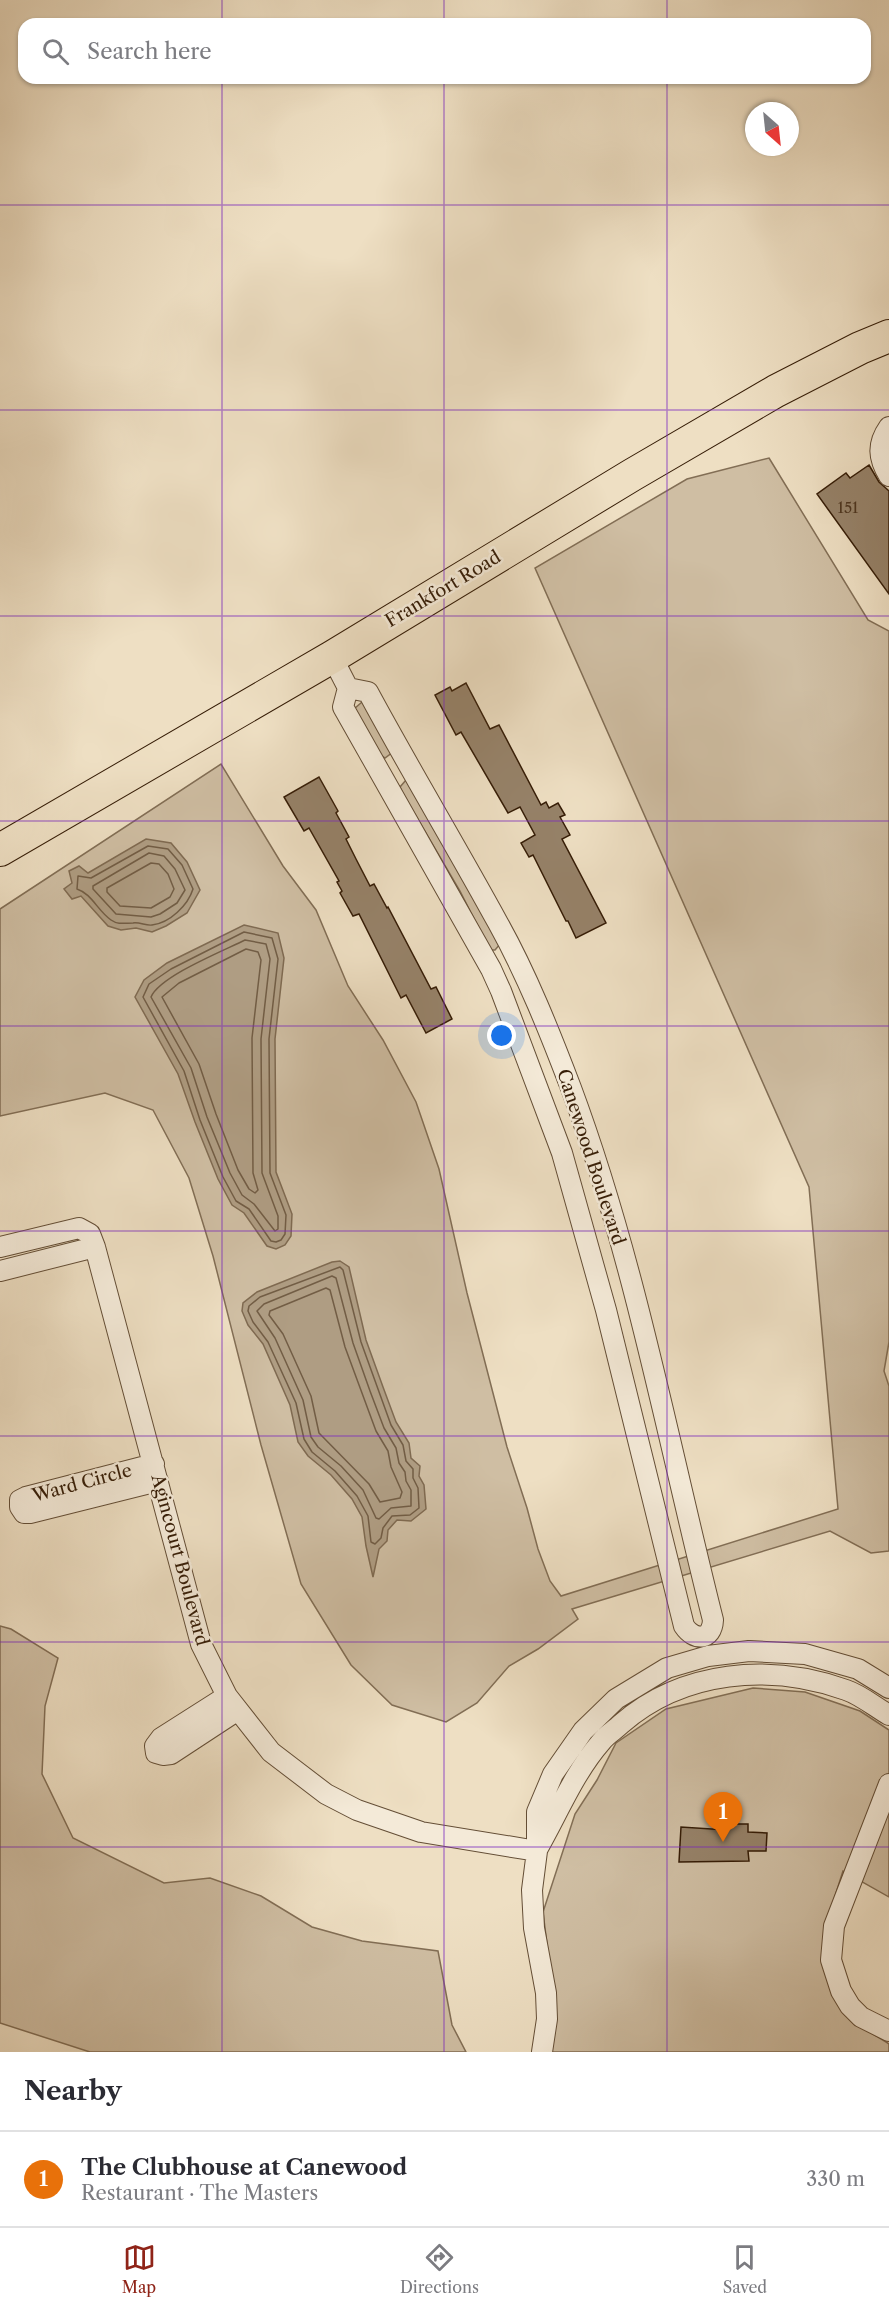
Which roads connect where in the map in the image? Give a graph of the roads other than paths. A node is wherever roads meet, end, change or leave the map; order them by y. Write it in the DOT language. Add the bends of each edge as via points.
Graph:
graph roads {
  1 [pos="889,336"];
  2 [pos="889,427"];
  3 [pos="889,476"];
  4 [pos="332,657"];
  5 [pos="348,688"];
  6 [pos="0,850"];
  7 [pos="0,1247"];
  8 [pos="95,1247"];
  9 [pos="0,1270"];
  10 [pos="156,1473"];
  11 [pos="689,1514"];
  12 [pos="659,1521"];
  13 [pos="702,1637"];
  14 [pos="708,1656"];
  15 [pos="713,1678"];
  16 [pos="889,1689"];
  17 [pos="889,1715"];
  18 [pos="889,1784"];
  19 [pos="537,1851"];
  20 [pos="889,2031"];
  21 [pos="542,2052"];
  1 -- 4 [label="main road, Frankfort Road" via="776,391"];
  2 -- 3 [label="street" via="879,449"];
  4 -- 5 [label="street, Canewood Boulevard"];
  4 -- 6 [label="main road, Frankfort Road"];
  5 -- 11 [label="street, Canewood Boulevard" via="368,692 500,925 549,1035 590,1141"];
  5 -- 12 [label="street, Canewood Boulevard" via="343,706 501,990 541,1095 562,1153 606,1310"];
  7 -- 8 [label="street" via="79,1228 90,1233"];
  8 -- 9 [label="street"];
  8 -- 10 [label="street, Agincourt Boulevard"];
  10 -- 10 [label="street, Ward Circle" via="30,1514 20,1506 20,1500 26,1497"];
  10 -- 19 [label="street, Agincourt Boulevard" via="201,1644 233,1703 271,1752 326,1794 357,1810 421,1832"];
  11 -- 12 [label="street"];
  11 -- 13 [label="street, Canewood Boulevard" via="713,1620 713,1627"];
  12 -- 13 [label="street, Canewood Boulevard" via="684,1626 695,1637"];
  13 -- 14 [label="street, Canewood Boulevard"];
  14 -- 15 [label="street, Canewood Boulevard"];
  14 -- 16 [label="street" via="749,1651 805,1654 858,1669"];
  14 -- 19 [label="street" via="666,1668 616,1700 583,1731 553,1774 537,1812"];
  15 -- 17 [label="street" via="750,1674 801,1677 848,1690"];
  15 -- 19 [label="street" via="676,1690 635,1712 601,1741 569,1790"];
  18 -- 20 [label="street" via="834,1926 831,1960 850,2006 861,2017"];
  19 -- 21 [label="street" via="532,1890 534,1928 546,1993"];
}
